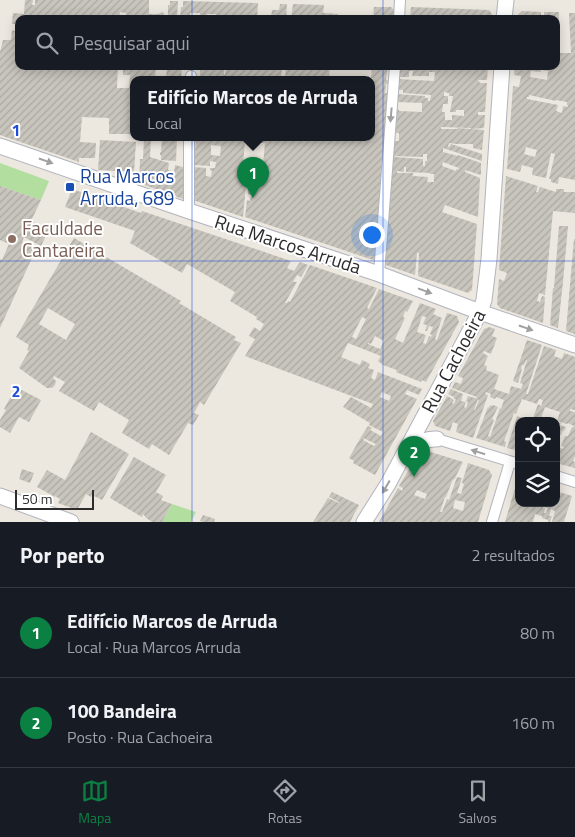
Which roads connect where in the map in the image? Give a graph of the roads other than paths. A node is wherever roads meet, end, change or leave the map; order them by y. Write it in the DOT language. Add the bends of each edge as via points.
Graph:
graph roads {
  1 [pos="400,0"];
  2 [pos="506,0"];
  3 [pos="399,15"];
  4 [pos="504,15"];
  5 [pos="395,70"];
  6 [pos="502,70"];
  7 [pos="189,141"];
  8 [pos="0,146"];
  9 [pos="188,211"];
  10 [pos="379,274"];
  11 [pos="480,312"];
  12 [pos="575,345"];
  13 [pos="427,410"];
  14 [pos="437,439"];
  15 [pos="405,451"];
  16 [pos="515,463"];
  17 [pos="560,477"];
  18 [pos="575,482"];
  19 [pos="0,496"];
  20 [pos="71,522"];
  21 [pos="364,522"];
  22 [pos="492,522"];
  1 -- 3 [label="street"];
  2 -- 4 [label="street"];
  5 -- 10 [label="street, one-way"];
  6 -- 11 [label="street, Rua Cachoeira" via="489,259"];
  7 -- 9 [label="street"];
  8 -- 9 [label="street, Rua Marcos Arruda, one-way"];
  9 -- 10 [label="street, Rua Marcos Arruda"];
  10 -- 11 [label="street, Rua Marcos Arruda, one-way"];
  11 -- 12 [label="street, Rua Marcos Arruda, one-way"];
  11 -- 13 [label="street, Rua Cachoeira"];
  13 -- 14 [label="street" via="427,428"];
  13 -- 15 [label="street, Rua Cachoeira"];
  14 -- 15 [label="street" via="423,440"];
  16 -- 14 [label="street, one-way"];
  15 -- 21 [label="street, Rua Cachoeira, one-way"];
  16 -- 22 [label="street"];
  17 -- 18 [label="street"];
  19 -- 20 [label="street"];
}
